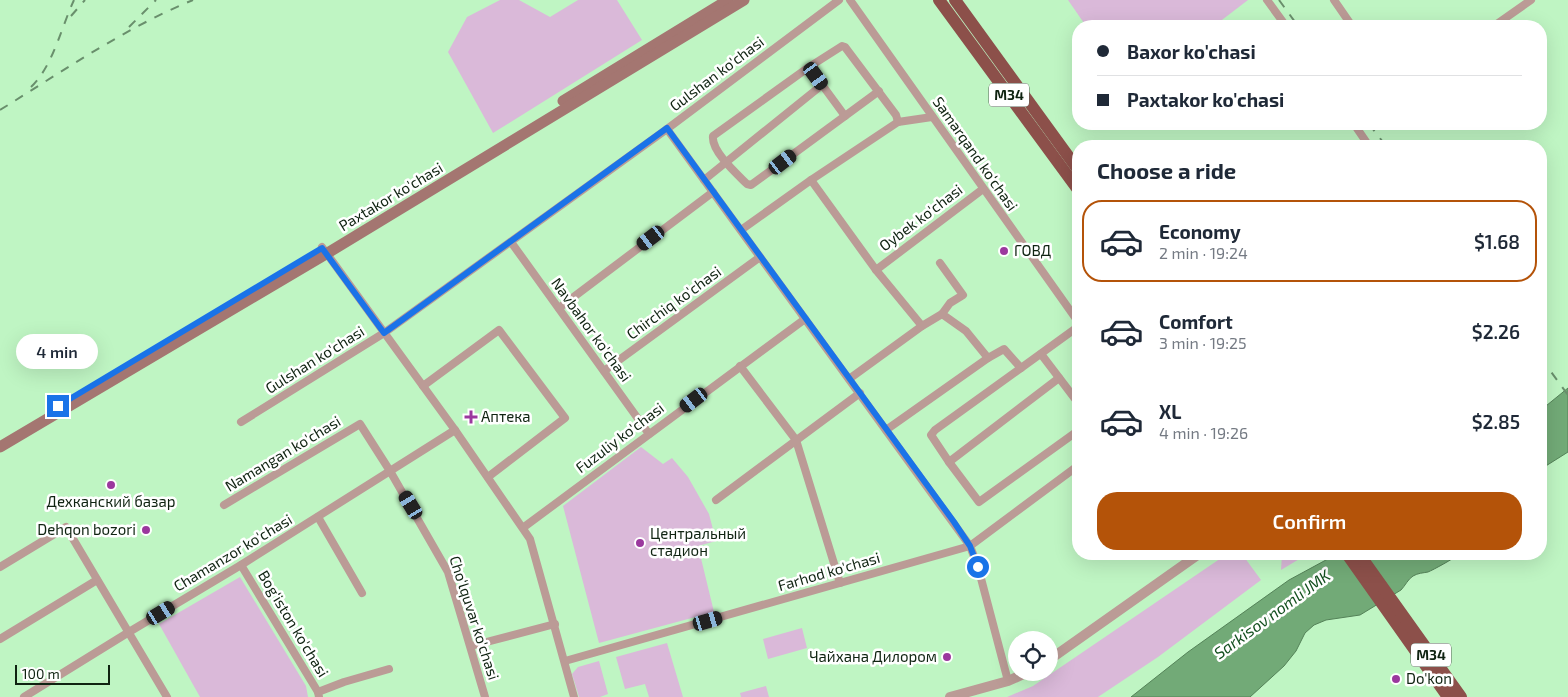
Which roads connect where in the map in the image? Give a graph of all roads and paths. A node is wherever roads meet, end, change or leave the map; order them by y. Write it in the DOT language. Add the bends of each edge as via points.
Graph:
graph roads {
  1 [pos="728,0"];
  2 [pos="744,0"];
  3 [pos="838,0"];
  4 [pos="850,0"];
  5 [pos="939,0"];
  6 [pos="956,0"];
  7 [pos="1267,0"];
  8 [pos="1334,0"];
  9 [pos="1531,0"];
  10 [pos="1282,20"];
  11 [pos="1348,20"];
  12 [pos="1503,20"];
  13 [pos="809,67"];
  14 [pos="822,86"];
  15 [pos="1020,89"];
  16 [pos="879,91"];
  17 [pos="1010,97"];
  18 [pos="845,116"];
  19 [pos="932,117"];
  20 [pos="898,122"];
  21 [pos="667,128"];
  22 [pos="1072,161"];
  23 [pos="727,163"];
  24 [pos="704,180"];
  25 [pos="811,180"];
  26 [pos="1072,181"];
  27 [pos="983,190"];
  28 [pos="713,192"];
  29 [pos="741,230"];
  30 [pos="511,242"];
  31 [pos="324,251"];
  32 [pos="760,257"];
  33 [pos="940,263"];
  34 [pos="876,270"];
  35 [pos="558,308"];
  36 [pos="942,314"];
  37 [pos="1072,315"];
  38 [pos="806,318"];
  39 [pos="922,326"];
  40 [pos="1072,330"];
  41 [pos="384,333"];
  42 [pos="1041,354"];
  43 [pos="988,358"];
  44 [pos="740,366"];
  45 [pos="1021,368"];
  46 [pos="604,371"];
  47 [pos="1059,378"];
  48 [pos="849,379"];
  49 [pos="423,386"];
  50 [pos="860,393"];
  51 [pos="1072,395"];
  52 [pos="240,422"];
  53 [pos="455,430"];
  54 [pos="886,430"];
  55 [pos="649,434"];
  56 [pos="1072,435"];
  57 [pos="0,440"];
  58 [pos="796,440"];
  59 [pos="0,448"];
  60 [pos="949,462"];
  61 [pos="1072,470"];
  62 [pos="390,471"];
  63 [pos="488,477"];
  64 [pos="716,500"];
  65 [pos="224,505"];
  66 [pos="318,516"];
  67 [pos="524,527"];
  68 [pos="970,546"];
  69 [pos="1191,560"];
  70 [pos="1351,560"];
  71 [pos="1363,560"];
  72 [pos="241,565"];
  73 [pos="0,567"];
  74 [pos="97,580"];
  75 [pos="840,584"];
  76 [pos="362,593"];
  77 [pos="1397,615"];
  78 [pos="555,624"];
  79 [pos="129,632"];
  80 [pos="0,639"];
  81 [pos="471,646"];
  82 [pos="1058,654"];
  83 [pos="565,661"];
  84 [pos="389,669"];
  85 [pos="1008,681"];
  86 [pos="319,695"];
  87 [pos="24,697"];
  88 [pos="167,697"];
  89 [pos="485,697"];
  90 [pos="574,697"];
  91 [pos="950,697"];
  92 [pos="1448,697"];
  93 [pos="1461,697"];
  1 -- 31 [label="main road, Paxtakor ko'chasi"];
  2 -- 31 [label="main road, Paxtakor ko'chasi"];
  3 -- 21 [label="street, Gulshan ko'chasi"];
  4 -- 19 [label="street, Samarqand ko‘chasi"];
  5 -- 17 [label="highway, M34"];
  6 -- 15 [label="highway, M34"];
  7 -- 10 [label="street"];
  8 -- 11 [label="street"];
  9 -- 12 [label="street"];
  13 -- 14 [label="street"];
  13 -- 16 [label="street" via="845,47"];
  13 -- 23 [label="street" via="713,136 713,143"];
  14 -- 18 [label="street"];
  14 -- 23 [label="street"];
  15 -- 17 [label="highway"];
  15 -- 22 [label="highway, M34"];
  16 -- 18 [label="street"];
  16 -- 20 [label="street"];
  17 -- 26 [label="highway, M34"];
  18 -- 23 [label="street" via="751,185"];
  19 -- 20 [label="street"];
  19 -- 27 [label="street, Samarqand ko‘chasi"];
  20 -- 25 [label="street"];
  21 -- 24 [label="street"];
  21 -- 30 [label="street, Gulshan ko'chasi"];
  23 -- 24 [label="street"];
  24 -- 28 [label="street"];
  25 -- 29 [label="street"];
  25 -- 34 [label="street"];
  27 -- 34 [label="street, Oybek ko'chasi"];
  27 -- 37 [label="street, Samarqand ko‘chasi"];
  28 -- 29 [label="street"];
  28 -- 35 [label="street"];
  29 -- 32 [label="street"];
  30 -- 35 [label="street, Navbahor ko'chasi"];
  30 -- 41 [label="street, Gulshan ko'chasi"];
  31 -- 41 [label="street"];
  31 -- 57 [label="main road, Paxtakor ko'chasi"];
  31 -- 59 [label="main road, Paxtakor ko'chasi"];
  32 -- 38 [label="street"];
  32 -- 46 [label="street, Chirchiq ko'chasi"];
  33 -- 36 [label="street" via="963,295 950,303"];
  34 -- 39 [label="street"];
  35 -- 46 [label="street, Navbahor ko'chasi"];
  36 -- 39 [label="street"];
  36 -- 43 [label="street" via="966,331"];
  38 -- 44 [label="street, Fuzuliy ko'chasi"];
  38 -- 48 [label="street"];
  39 -- 48 [label="street"];
  40 -- 42 [label="street"];
  41 -- 49 [label="street"];
  41 -- 52 [label="street, Gulshan ko'chasi"];
  42 -- 45 [label="street"];
  42 -- 47 [label="street"];
  43 -- 45 [label="street" via="1004,349"];
  43 -- 54 [label="street"];
  44 -- 55 [label="street, Fuzuliy ko'chasi"];
  44 -- 58 [label="street"];
  45 -- 60 [label="street" via="935,430 932,436"];
  46 -- 55 [label="street, Navbahor ko'chasi"];
  47 -- 51 [label="street"];
  47 -- 60 [label="street"];
  48 -- 50 [label="street"];
  49 -- 53 [label="street"];
  49 -- 63 [label="street" via="499,330 565,418"];
  50 -- 54 [label="street"];
  50 -- 58 [label="street"];
  53 -- 62 [label="street, Chamanzor ko'chasi"];
  53 -- 63 [label="street"];
  54 -- 68 [label="street"];
  55 -- 67 [label="street, Fuzuliy ko'chasi"];
  56 -- 60 [label="street" via="979,502"];
  58 -- 64 [label="street"];
  58 -- 75 [label="street"];
  61 -- 68 [label="street, Farhod ko'chasi"];
  62 -- 65 [label="street, Namangan ko'chasi" via="360,424"];
  62 -- 66 [label="street, Chamanzor ko'chasi"];
  62 -- 81 [label="street, Cho‘lquvar ko'chasi" via="448,572"];
  63 -- 67 [label="street"];
  66 -- 72 [label="street, Chamanzor ko'chasi"];
  66 -- 76 [label="street"];
  67 -- 78 [label="street"];
  68 -- 75 [label="street, Farhod ko'chasi"];
  68 -- 85 [label="street"];
  69 -- 82 [label="street"];
  70 -- 77 [label="highway, M34"];
  71 -- 77 [label="highway, M34"];
  72 -- 79 [label="street, Chamanzor ko'chasi"];
  72 -- 86 [label="street, Bog‘iston ko'chasi"];
  73 -- 74 [label="street" via="66,527"];
  74 -- 79 [label="street"];
  74 -- 80 [label="street"];
  75 -- 83 [label="street, Farhod ko'chasi"];
  77 -- 92 [label="highway, M34"];
  77 -- 93 [label="highway, M34"];
  78 -- 81 [label="street"];
  78 -- 83 [label="street"];
  79 -- 87 [label="street, Chamanzor ko'chasi"];
  79 -- 88 [label="street"];
  81 -- 89 [label="street, Cho‘lquvar ko'chasi"];
  83 -- 90 [label="street"];
  84 -- 86 [label="street" via="344,682"];
  85 -- 91 [label="street"];
}
